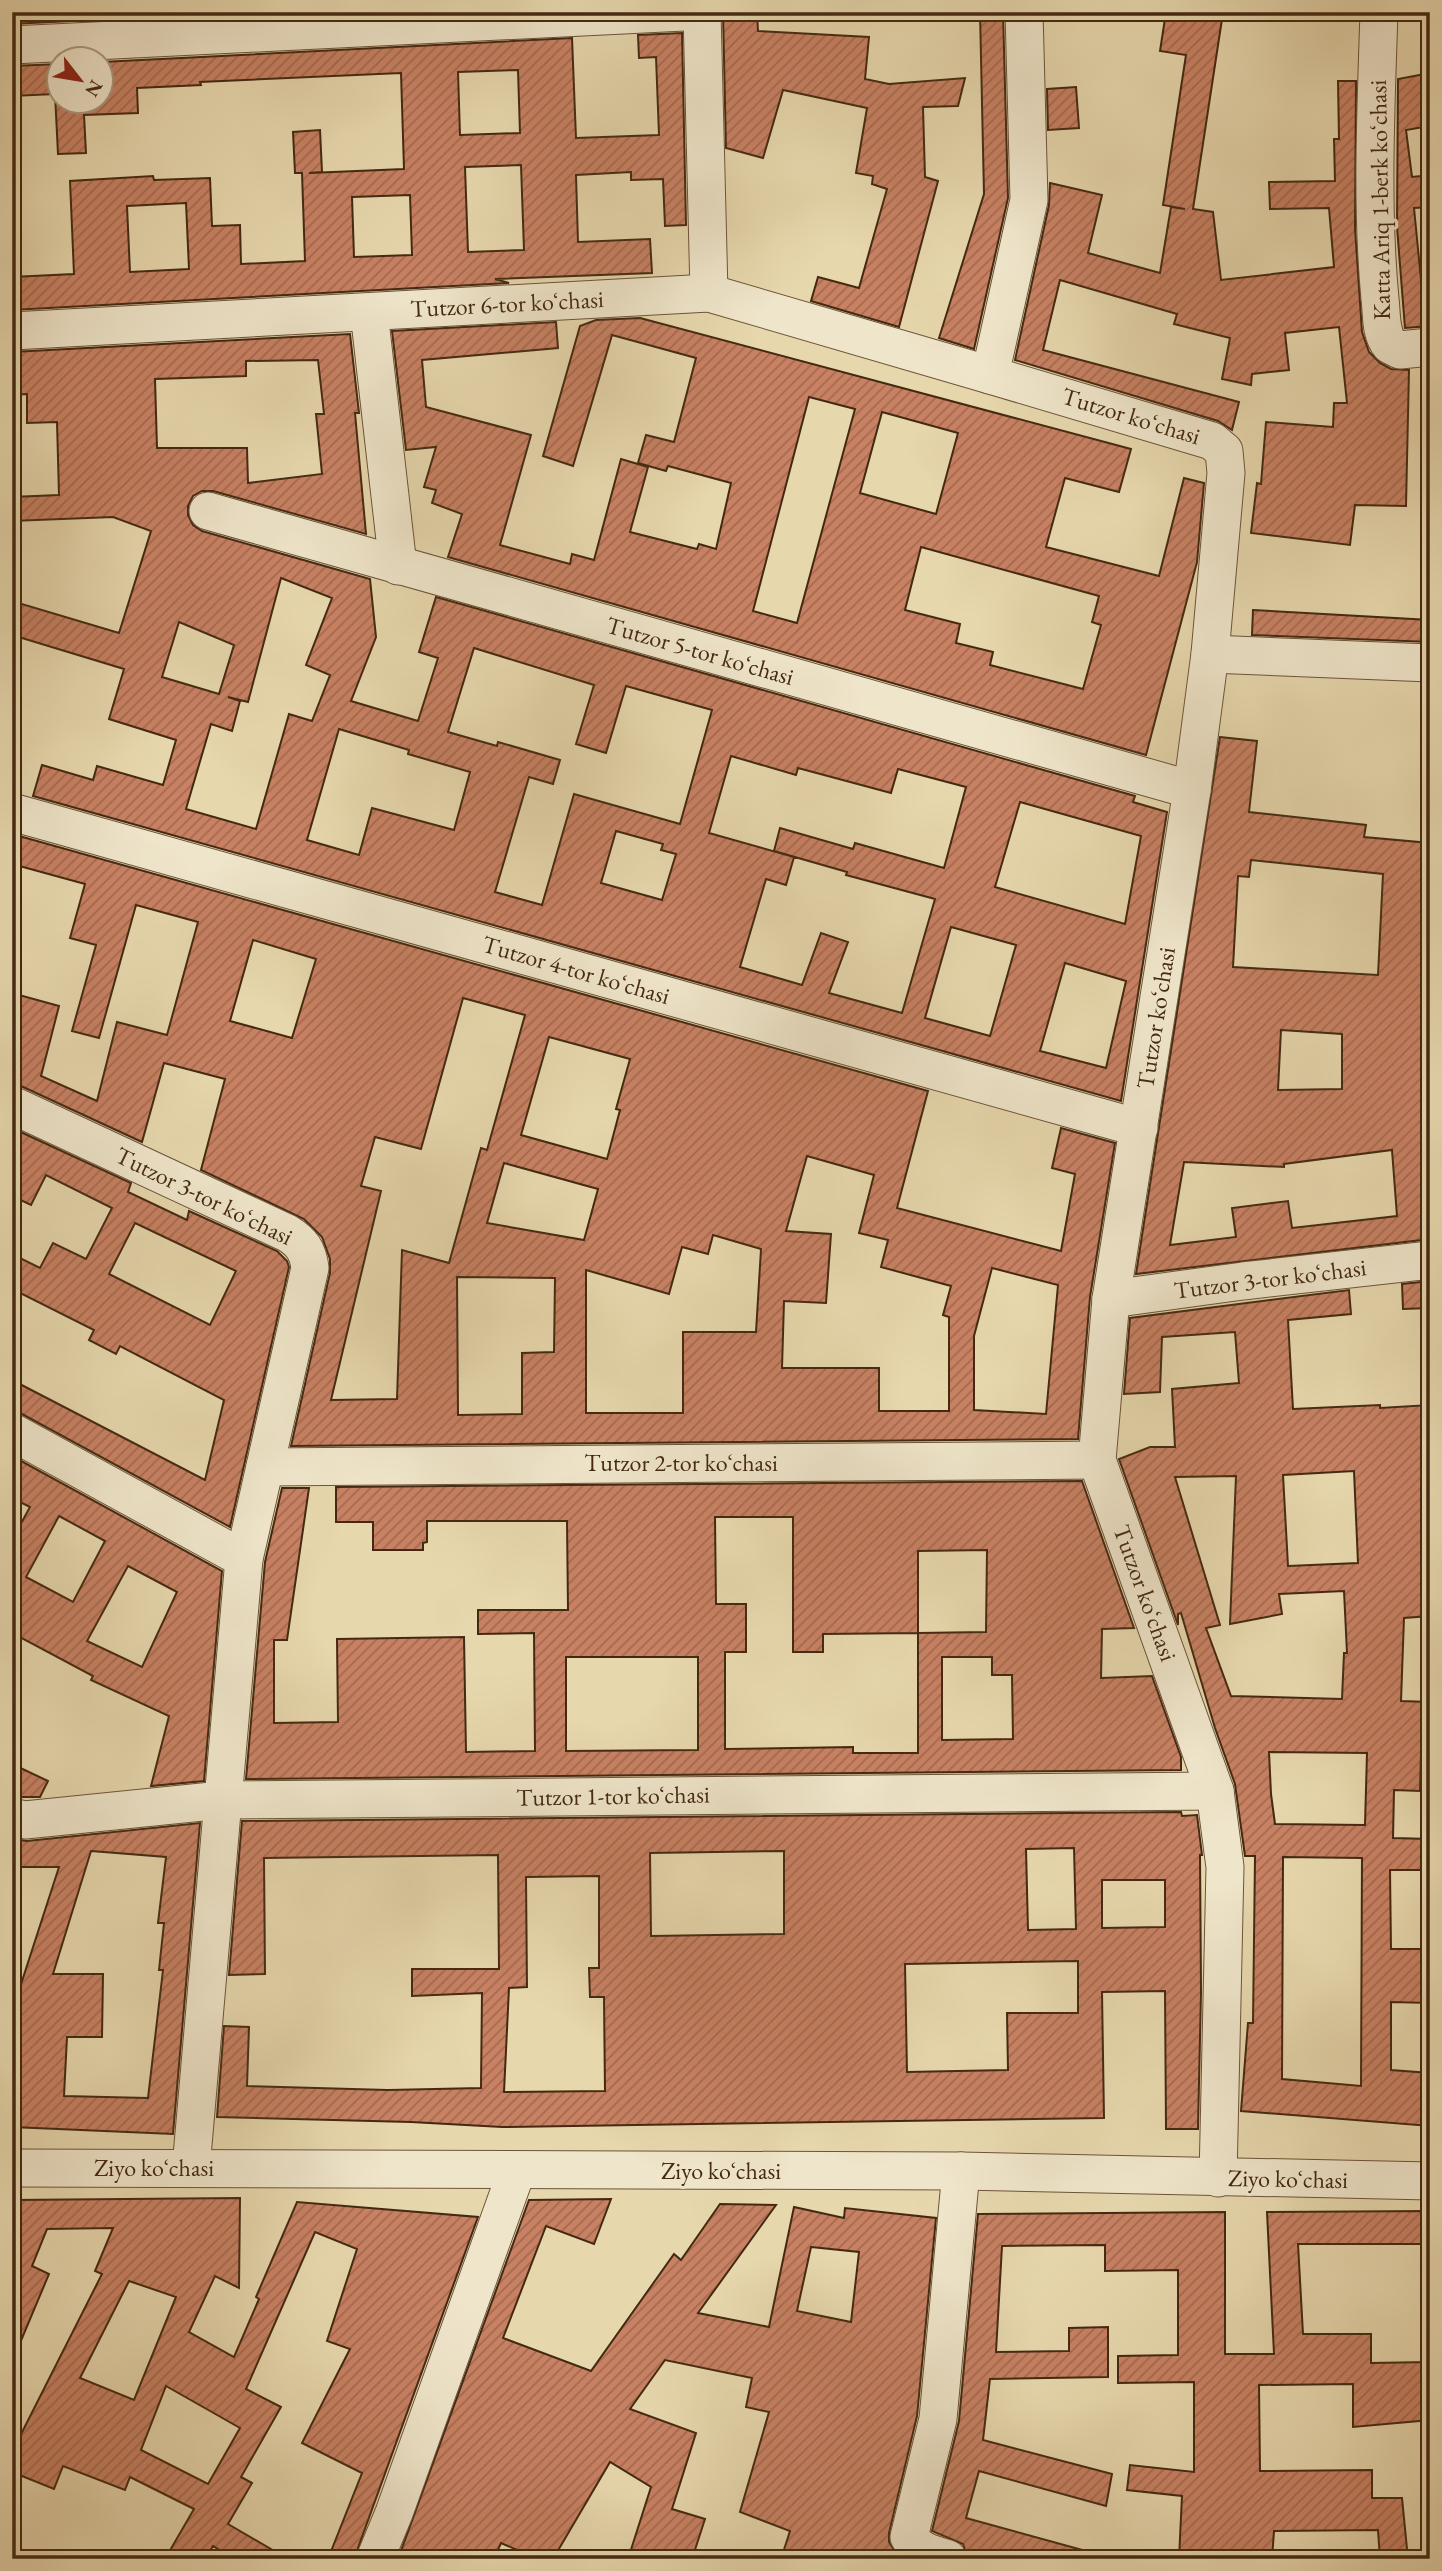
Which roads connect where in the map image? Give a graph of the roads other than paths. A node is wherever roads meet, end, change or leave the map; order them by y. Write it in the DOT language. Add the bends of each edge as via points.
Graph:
graph roads {
  1 [pos="684,12"];
  2 [pos="702,12"];
  3 [pos="1024,12"];
  4 [pos="1379,12"];
  5 [pos="12,45"];
  6 [pos="709,293"];
  7 [pos="369,312"];
  8 [pos="12,331"];
  9 [pos="1430,347"];
  10 [pos="990,374"];
  11 [pos="208,511"];
  12 [pos="398,565"];
  13 [pos="1210,654"];
  14 [pos="1430,663"];
  15 [pos="1192,790"];
  16 [pos="12,812"];
  17 [pos="12,1105"];
  18 [pos="1139,1128"];
  19 [pos="1430,1260"];
  20 [pos="1111,1299"];
  21 [pos="12,1433"];
  22 [pos="1097,1460"];
  23 [pos="265,1467"];
  24 [pos="244,1559"];
  25 [pos="1214,1791"];
  26 [pos="222,1800"];
  27 [pos="12,1817"];
  28 [pos="12,2168"];
  29 [pos="191,2168"];
  30 [pos="517,2170"];
  31 [pos="961,2171"];
  32 [pos="1218,2178"];
  33 [pos="1430,2181"];
  34 [pos="375,2559"];
  35 [pos="948,2559"];
  1 -- 5 [label="street"];
  2 -- 6 [label="street"];
  3 -- 10 [label="street" via="1030,200"];
  4 -- 9 [label="street, Katta Ariq 1-berk koʻchasi" via="1377,273 1384,333 1390,345 1400,350"];
  6 -- 7 [label="street, Tutzor 6-tor koʻchasi"];
  6 -- 10 [label="street, Tutzor 6-tor koʻchasi"];
  7 -- 8 [label="street, Tutzor 6-tor koʻchasi"];
  7 -- 12 [label="street"];
  10 -- 13 [label="street, Tutzor koʻchasi" via="1212,441 1224,451 1226,473"];
  11 -- 12 [label="street, Tutzor 5-tor koʻchasi"];
  12 -- 15 [label="street, Tutzor 5-tor koʻchasi"];
  13 -- 14 [label="street"];
  13 -- 15 [label="street, Tutzor koʻchasi"];
  15 -- 18 [label="street, Tutzor koʻchasi"];
  16 -- 18 [label="street, Tutzor 4-tor koʻchasi"];
  17 -- 23 [label="street, Tutzor 3-tor koʻchasi" via="288,1233 304,1245 310,1268"];
  18 -- 20 [label="street, Tutzor koʻchasi"];
  19 -- 20 [label="street, Tutzor 3-tor koʻchasi"];
  20 -- 22 [label="street, Tutzor koʻchasi"];
  21 -- 24 [label="street"];
  22 -- 23 [label="street, Tutzor 2-tor koʻchasi"];
  22 -- 25 [label="street, Tutzor koʻchasi"];
  23 -- 24 [label="street, Tutzor 3-tor koʻchasi"];
  24 -- 26 [label="street, Tutzor 3-tor koʻchasi"];
  25 -- 26 [label="street, Tutzor 1-tor koʻchasi"];
  25 -- 32 [label="street, Tutzor koʻchasi" via="1226,1867"];
  26 -- 27 [label="street, Tutzor 1-tor koʻchasi" via="24,1820"];
  26 -- 29 [label="street, Tutzor 3-tor koʻchasi"];
  28 -- 29 [label="street, Ziyo koʻchasi"];
  29 -- 30 [label="street, Ziyo koʻchasi"];
  30 -- 31 [label="street, Ziyo koʻchasi"];
  30 -- 34 [label="street"];
  31 -- 32 [label="street, Ziyo koʻchasi"];
  31 -- 35 [label="street" via="937,2418 909,2537 925,2551"];
  32 -- 33 [label="street, Ziyo koʻchasi"];
}
